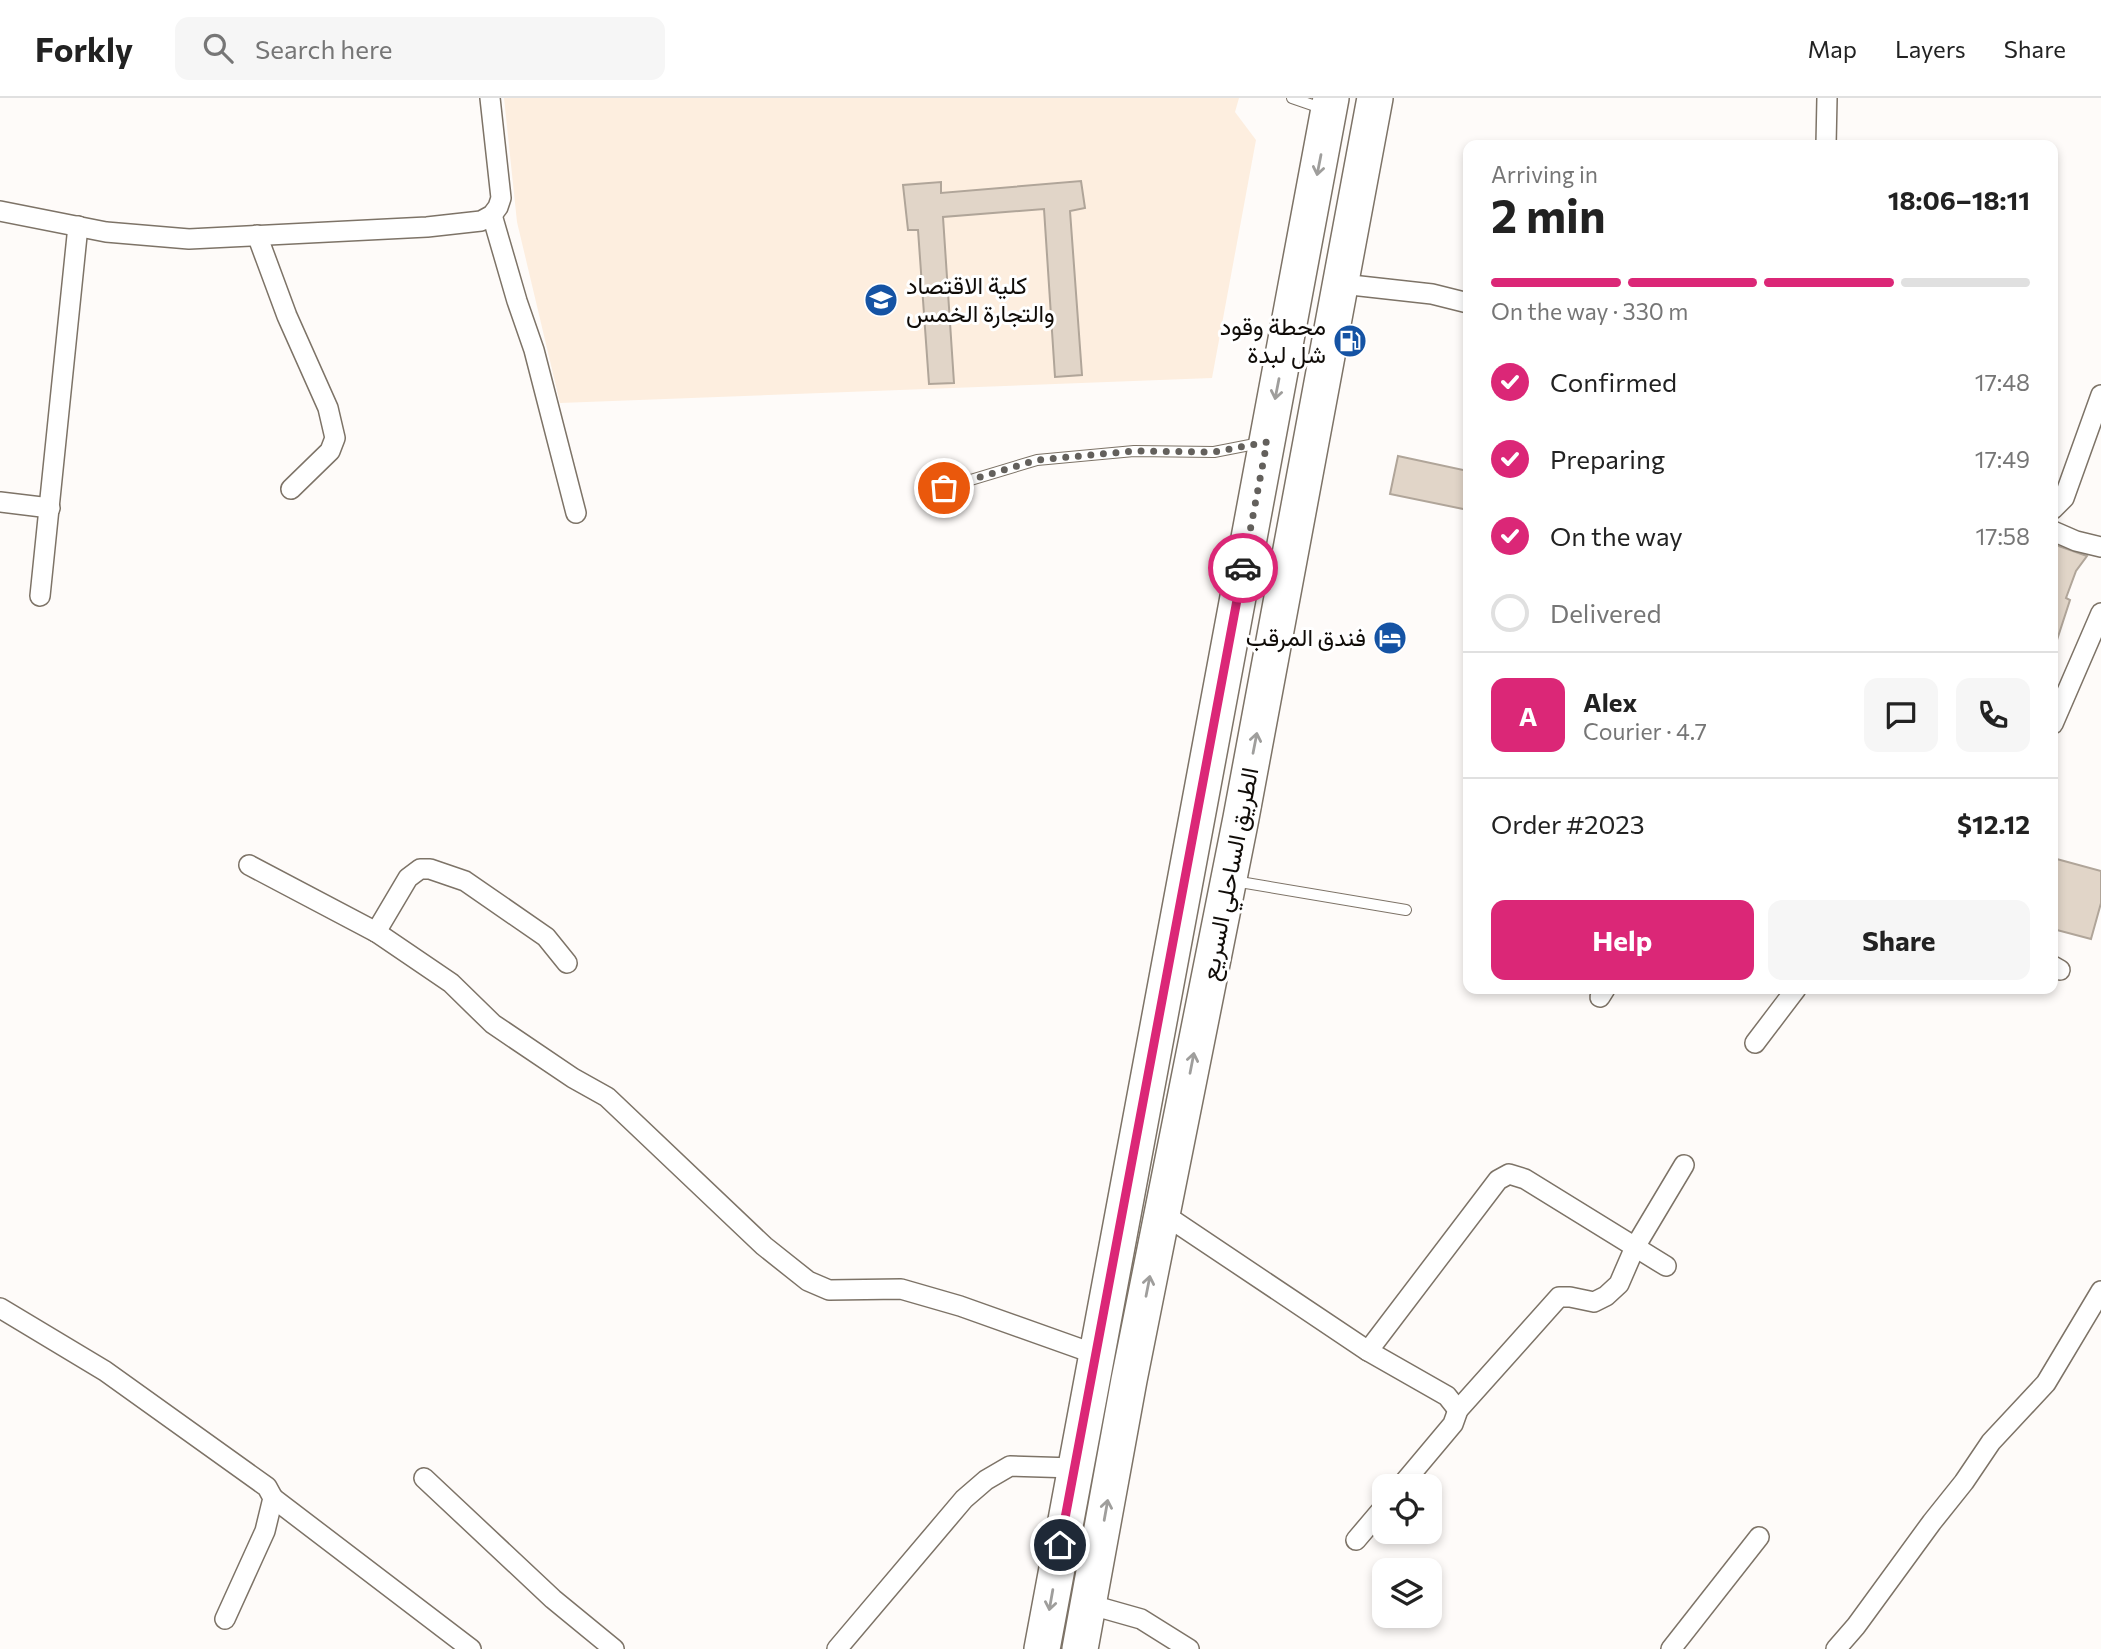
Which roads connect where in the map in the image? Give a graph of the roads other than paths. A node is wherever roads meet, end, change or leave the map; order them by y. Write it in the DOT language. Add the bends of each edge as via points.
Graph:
graph roads {
  1 [pos="489,98"];
  2 [pos="1292,98"];
  3 [pos="1375,98"];
  4 [pos="1827,98"];
  5 [pos="1330,104"];
  6 [pos="1826,140"];
  7 [pos="0,211"];
  8 [pos="492,215"];
  9 [pos="78,226"];
  10 [pos="257,235"];
  11 [pos="1342,284"];
  12 [pos="1463,302"];
  13 [pos="2101,395"];
  14 [pos="1267,442"];
  15 [pos="944,488"];
  16 [pos="291,489"];
  17 [pos="0,502"];
  18 [pos="2058,504"];
  19 [pos="50,508"];
  20 [pos="576,513"];
  21 [pos="2058,533"];
  22 [pos="2101,547"];
  23 [pos="40,596"];
  24 [pos="2101,613"];
  25 [pos="2058,712"];
  26 [pos="249,865"];
  27 [pos="1228,880"];
  28 [pos="1406,910"];
  29 [pos="376,932"];
  30 [pos="566,963"];
  31 [pos="1792,994"];
  32 [pos="1755,1043"];
  33 [pos="1684,1165"];
  34 [pos="1162,1213"];
  35 [pos="1635,1247"];
  36 [pos="1666,1266"];
  37 [pos="2101,1291"];
  38 [pos="0,1308"];
  39 [pos="1368,1351"];
  40 [pos="1096,1354"];
  41 [pos="1458,1410"];
  42 [pos="1074,1468"];
  43 [pos="1411,1474"];
  44 [pos="424,1478"];
  45 [pos="273,1497"];
  46 [pos="1372,1521"];
  47 [pos="1759,1538"];
  48 [pos="1356,1540"];
  49 [pos="1088,1604"];
  50 [pos="225,1619"];
  51 [pos="471,1649"];
  52 [pos="614,1649"];
  53 [pos="837,1649"];
  54 [pos="1042,1649"];
  55 [pos="1080,1649"];
  56 [pos="1189,1649"];
  57 [pos="1671,1649"];
  58 [pos="1836,1649"];
  1 -- 8 [label="street" via="501,198"];
  2 -- 5 [label="lane"];
  3 -- 11 [label="highway, الطريق الساحلي السريع"];
  4 -- 6 [label="street"];
  5 -- 14 [label="highway, الطريق الساحلي السريع, one-way"];
  7 -- 9 [label="street"];
  8 -- 10 [label="street" via="481,221 427,227"];
  8 -- 20 [label="street" via="534,350"];
  9 -- 10 [label="street" via="189,239"];
  9 -- 19 [label="street"];
  10 -- 16 [label="street" via="328,408 335,438 330,452"];
  11 -- 12 [label="street"];
  27 -- 11 [label="highway, الطريق الساحلي السريع, one-way"];
  13 -- 18 [label="street"];
  14 -- 15 [label="lane" via="1214,452 1134,451 1037,460"];
  14 -- 40 [label="highway, الطريق الساحلي السريع"];
  17 -- 19 [label="street"];
  19 -- 23 [label="street"];
  21 -- 22 [label="street"];
  24 -- 25 [label="street"];
  26 -- 29 [label="street"];
  27 -- 28 [label="lane"];
  34 -- 27 [label="highway, الطريق الساحلي السريع, one-way"];
  29 -- 30 [label="street" via="408,878 420,869 430,869 466,881 546,937"];
  29 -- 40 [label="street" via="451,984 504,1031 607,1097 764,1246 808,1281 830,1290 901,1289"];
  31 -- 32 [label="street"];
  33 -- 35 [label="street"];
  34 -- 39 [label="street"];
  49 -- 34 [label="highway, الطريق الساحلي السريع, one-way"];
  35 -- 36 [label="street"];
  35 -- 39 [label="street" via="1525,1179 1509,1174 1498,1180"];
  35 -- 41 [label="street" via="1619,1284 1606,1296 1594,1302 1559,1297"];
  37 -- 58 [label="street" via="2046,1383 1991,1442"];
  38 -- 45 [label="street" via="105,1371 257,1478"];
  39 -- 41 [label="street" via="1447,1396"];
  40 -- 42 [label="highway, الطريق الساحلي السريع"];
  41 -- 43 [label="street"];
  42 -- 53 [label="street" via="1010,1466 986,1480 964,1499"];
  42 -- 54 [label="highway, الطريق الساحلي السريع, one-way"];
  44 -- 52 [label="street" via="553,1599"];
  45 -- 50 [label="street" via="265,1531"];
  45 -- 51 [label="street"];
  46 -- 48 [label="street"];
  47 -- 57 [label="street"];
  49 -- 55 [label="highway, الطريق الساحلي السريع"];
  49 -- 56 [label="street" via="1141,1619"];
}
